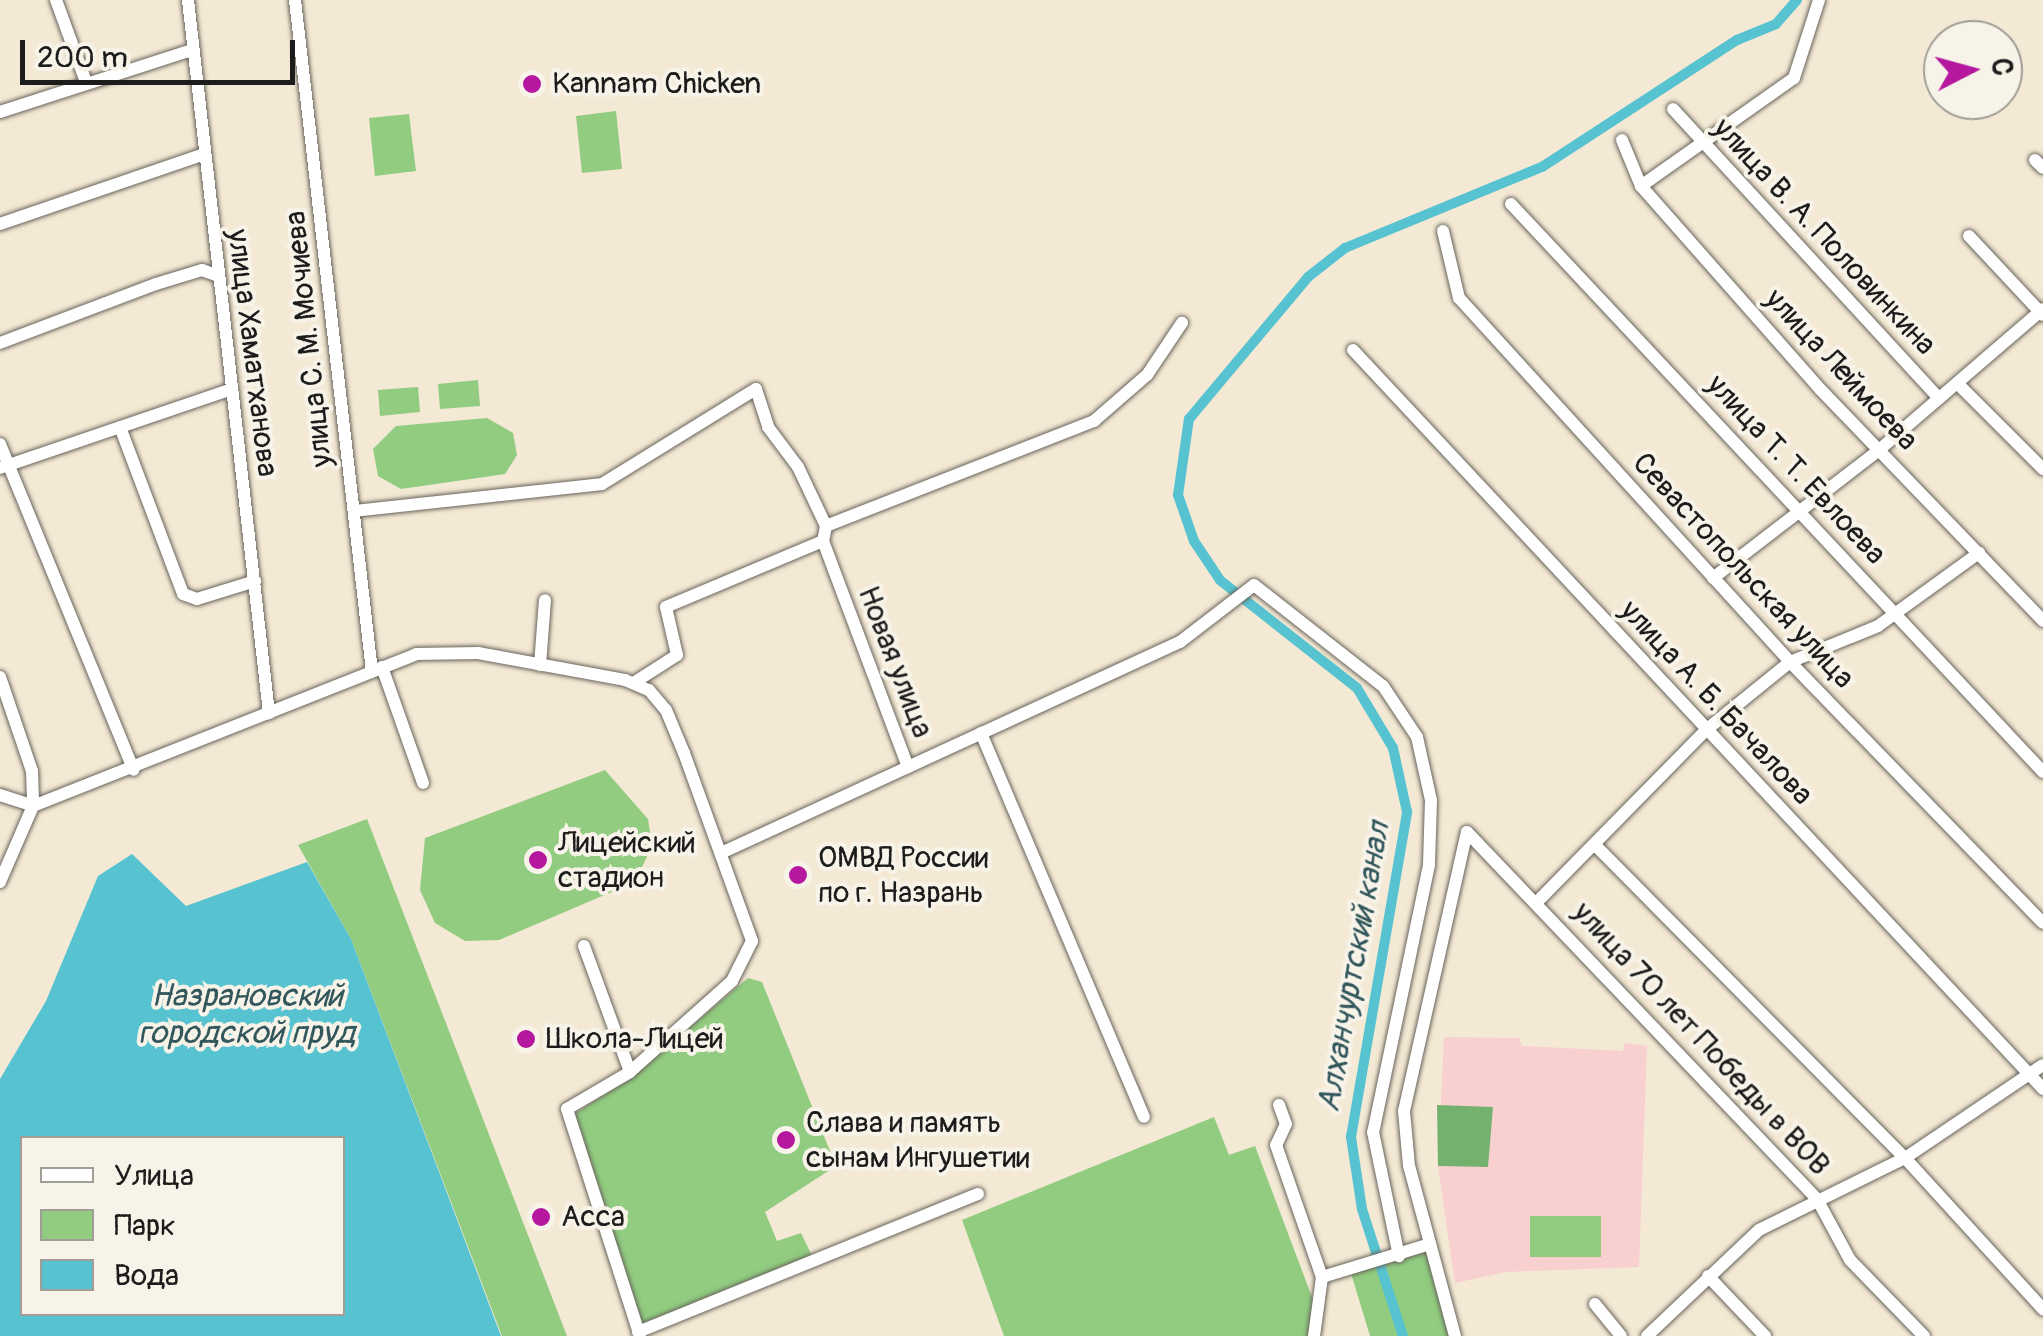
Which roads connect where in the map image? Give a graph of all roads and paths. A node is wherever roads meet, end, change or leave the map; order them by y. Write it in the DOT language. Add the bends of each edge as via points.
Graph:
graph roads {
  1 [pos="56,0"];
  2 [pos="188,0"];
  3 [pos="296,0"];
  4 [pos="1819,0"];
  5 [pos="192,50"];
  6 [pos="86,82"];
  7 [pos="1673,109"];
  8 [pos="0,112"];
  9 [pos="1622,140"];
  10 [pos="1701,140"];
  11 [pos="202,155"];
  12 [pos="1641,186"];
  13 [pos="1511,204"];
  14 [pos="0,224"];
  15 [pos="1443,231"];
  16 [pos="1969,236"];
  17 [pos="216,275"];
  18 [pos="2042,312"];
  19 [pos="1182,323"];
  20 [pos="0,343"];
  21 [pos="1353,350"];
  22 [pos="1957,383"];
  23 [pos="232,390"];
  24 [pos="1939,398"];
  25 [pos="120,427"];
  26 [pos="0,444"];
  27 [pos="1879,450"];
  28 [pos="4,466"];
  29 [pos="2043,468"];
  30 [pos="354,510"];
  31 [pos="1798,510"];
  32 [pos="826,526"];
  33 [pos="823,541"];
  34 [pos="1979,553"];
  35 [pos="1713,578"];
  36 [pos="255,581"];
  37 [pos="545,600"];
  38 [pos="1895,612"];
  39 [pos="2043,621"];
  40 [pos="1790,662"];
  41 [pos="540,664"];
  42 [pos="377,670"];
  43 [pos="0,677"];
  44 [pos="635,682"];
  45 [pos="269,713"];
  46 [pos="1706,730"];
  47 [pos="981,733"];
  48 [pos="908,767"];
  49 [pos="134,770"];
  50 [pos="2043,772"];
  51 [pos="422,782"];
  52 [pos="0,795"];
  53 [pos="33,806"];
  54 [pos="1598,847"];
  55 [pos="721,853"];
  56 [pos="0,882"];
  57 [pos="1538,902"];
  58 [pos="2043,923"];
  59 [pos="584,946"];
  60 [pos="2043,1064"];
  61 [pos="630,1072"];
  62 [pos="2028,1074"];
  63 [pos="2043,1089"];
  64 [pos="1279,1105"];
  65 [pos="1144,1117"];
  66 [pos="1905,1158"];
  67 [pos="978,1194"];
  68 [pos="1817,1199"];
  69 [pos="1430,1244"];
  70 [pos="1393,1258"];
  71 [pos="1708,1276"];
  72 [pos="1322,1278"];
  73 [pos="1594,1304"];
  74 [pos="2043,1309"];
  75 [pos="639,1334"];
  76 [pos="1314,1336"];
  77 [pos="1455,1336"];
  78 [pos="1621,1336"];
  79 [pos="1647,1336"];
  80 [pos="1765,1336"];
  81 [pos="1924,1336"];
  1 -- 6 [label="street"];
  2 -- 5 [label="street, улица Хаматханова"];
  3 -- 30 [label="street, улица С. М. Мочиева"];
  4 -- 10 [label="street" via="1794,78"];
  5 -- 6 [label="street"];
  5 -- 11 [label="street, улица Хаматханова"];
  6 -- 8 [label="street"];
  7 -- 10 [label="street, улица В. А. Половинкина"];
  9 -- 12 [label="street, улица Леймоева"];
  10 -- 12 [label="street"];
  10 -- 24 [label="street, улица В. А. Половинкина"];
  11 -- 14 [label="street"];
  11 -- 17 [label="street, улица Хаматханова"];
  12 -- 27 [label="street, улица Леймоева"];
  13 -- 31 [label="street, улица Т. Т. Евлоева"];
  15 -- 35 [label="street, Севастопольская улица" via="1460,298"];
  16 -- 18 [label="street"];
  17 -- 20 [label="street" via="202,270 156,284"];
  17 -- 23 [label="street, улица Хаматханова"];
  18 -- 22 [label="street"];
  19 -- 32 [label="street" via="1146,375 1094,421"];
  21 -- 46 [label="street, улица А. Б. Бачалова"];
  22 -- 24 [label="street"];
  22 -- 29 [label="street, улица В. А. Половинкина"];
  23 -- 25 [label="street"];
  23 -- 36 [label="street, улица Хаматханова"];
  24 -- 27 [label="street"];
  25 -- 28 [label="street"];
  25 -- 36 [label="street" via="183,594 197,599"];
  26 -- 28 [label="street"];
  27 -- 31 [label="street"];
  27 -- 34 [label="street, улица Леймоева"];
  28 -- 49 [label="street"];
  30 -- 32 [label="street" via="602,484 756,389 768,427 798,468"];
  30 -- 42 [label="street, улица С. М. Мочиева"];
  31 -- 35 [label="street"];
  31 -- 38 [label="street, улица Т. Т. Евлоева"];
  32 -- 33 [label="street"];
  33 -- 44 [label="street" via="666,607 677,655"];
  33 -- 48 [label="street, Новая улица"];
  34 -- 38 [label="street"];
  34 -- 39 [label="street, улица Леймоева"];
  35 -- 40 [label="street, Севастопольская улица"];
  36 -- 45 [label="street, улица Хаматханова"];
  37 -- 41 [label="street"];
  38 -- 40 [label="street" via="1878,626"];
  38 -- 50 [label="street, улица Т. Т. Евлоева"];
  40 -- 46 [label="street"];
  40 -- 58 [label="street, Севастопольская улица"];
  41 -- 42 [label="street" via="478,653 416,654"];
  41 -- 44 [label="street"];
  42 -- 45 [label="street"];
  42 -- 51 [label="street, улица С. М. Мочиева"];
  43 -- 53 [label="street" via="32,771"];
  44 -- 55 [label="street" via="666,710"];
  45 -- 49 [label="street"];
  46 -- 54 [label="street"];
  46 -- 62 [label="street, улица А. Б. Бачалова"];
  47 -- 48 [label="street"];
  47 -- 65 [label="street"];
  47 -- 70 [label="street" via="1180,642 1254,584 1383,686 1417,738 1431,800 1429,864 1373,1132"];
  48 -- 55 [label="street, Новая улица"];
  49 -- 53 [label="street"];
  52 -- 53 [label="street"];
  53 -- 56 [label="street"];
  54 -- 57 [label="street"];
  54 -- 66 [label="street"];
  55 -- 61 [label="street" via="750,929 745,963"];
  57 -- 68 [label="street, улица 70 лет Победы в ВОВ"];
  57 -- 69 [label="street, улица 70 лет Победы в ВОВ" via="1467,832 1404,1111 1409,1166"];
  59 -- 61 [label="street"];
  60 -- 62 [label="street"];
  61 -- 75 [label="street" via="575,1102 565,1120"];
  62 -- 63 [label="street, улица А. Б. Бачалова"];
  62 -- 66 [label="street"];
  64 -- 72 [label="street" via="1286,1124 1276,1145"];
  66 -- 68 [label="street"];
  66 -- 74 [label="street"];
  67 -- 75 [label="street"];
  68 -- 71 [label="street" via="1759,1230"];
  68 -- 81 [label="street, улица 70 лет Победы в ВОВ" via="1850,1260"];
  69 -- 70 [label="street"];
  69 -- 77 [label="street"];
  70 -- 72 [label="street"];
  71 -- 79 [label="street"];
  71 -- 80 [label="street"];
  72 -- 76 [label="street"];
  73 -- 78 [label="street"];
}
